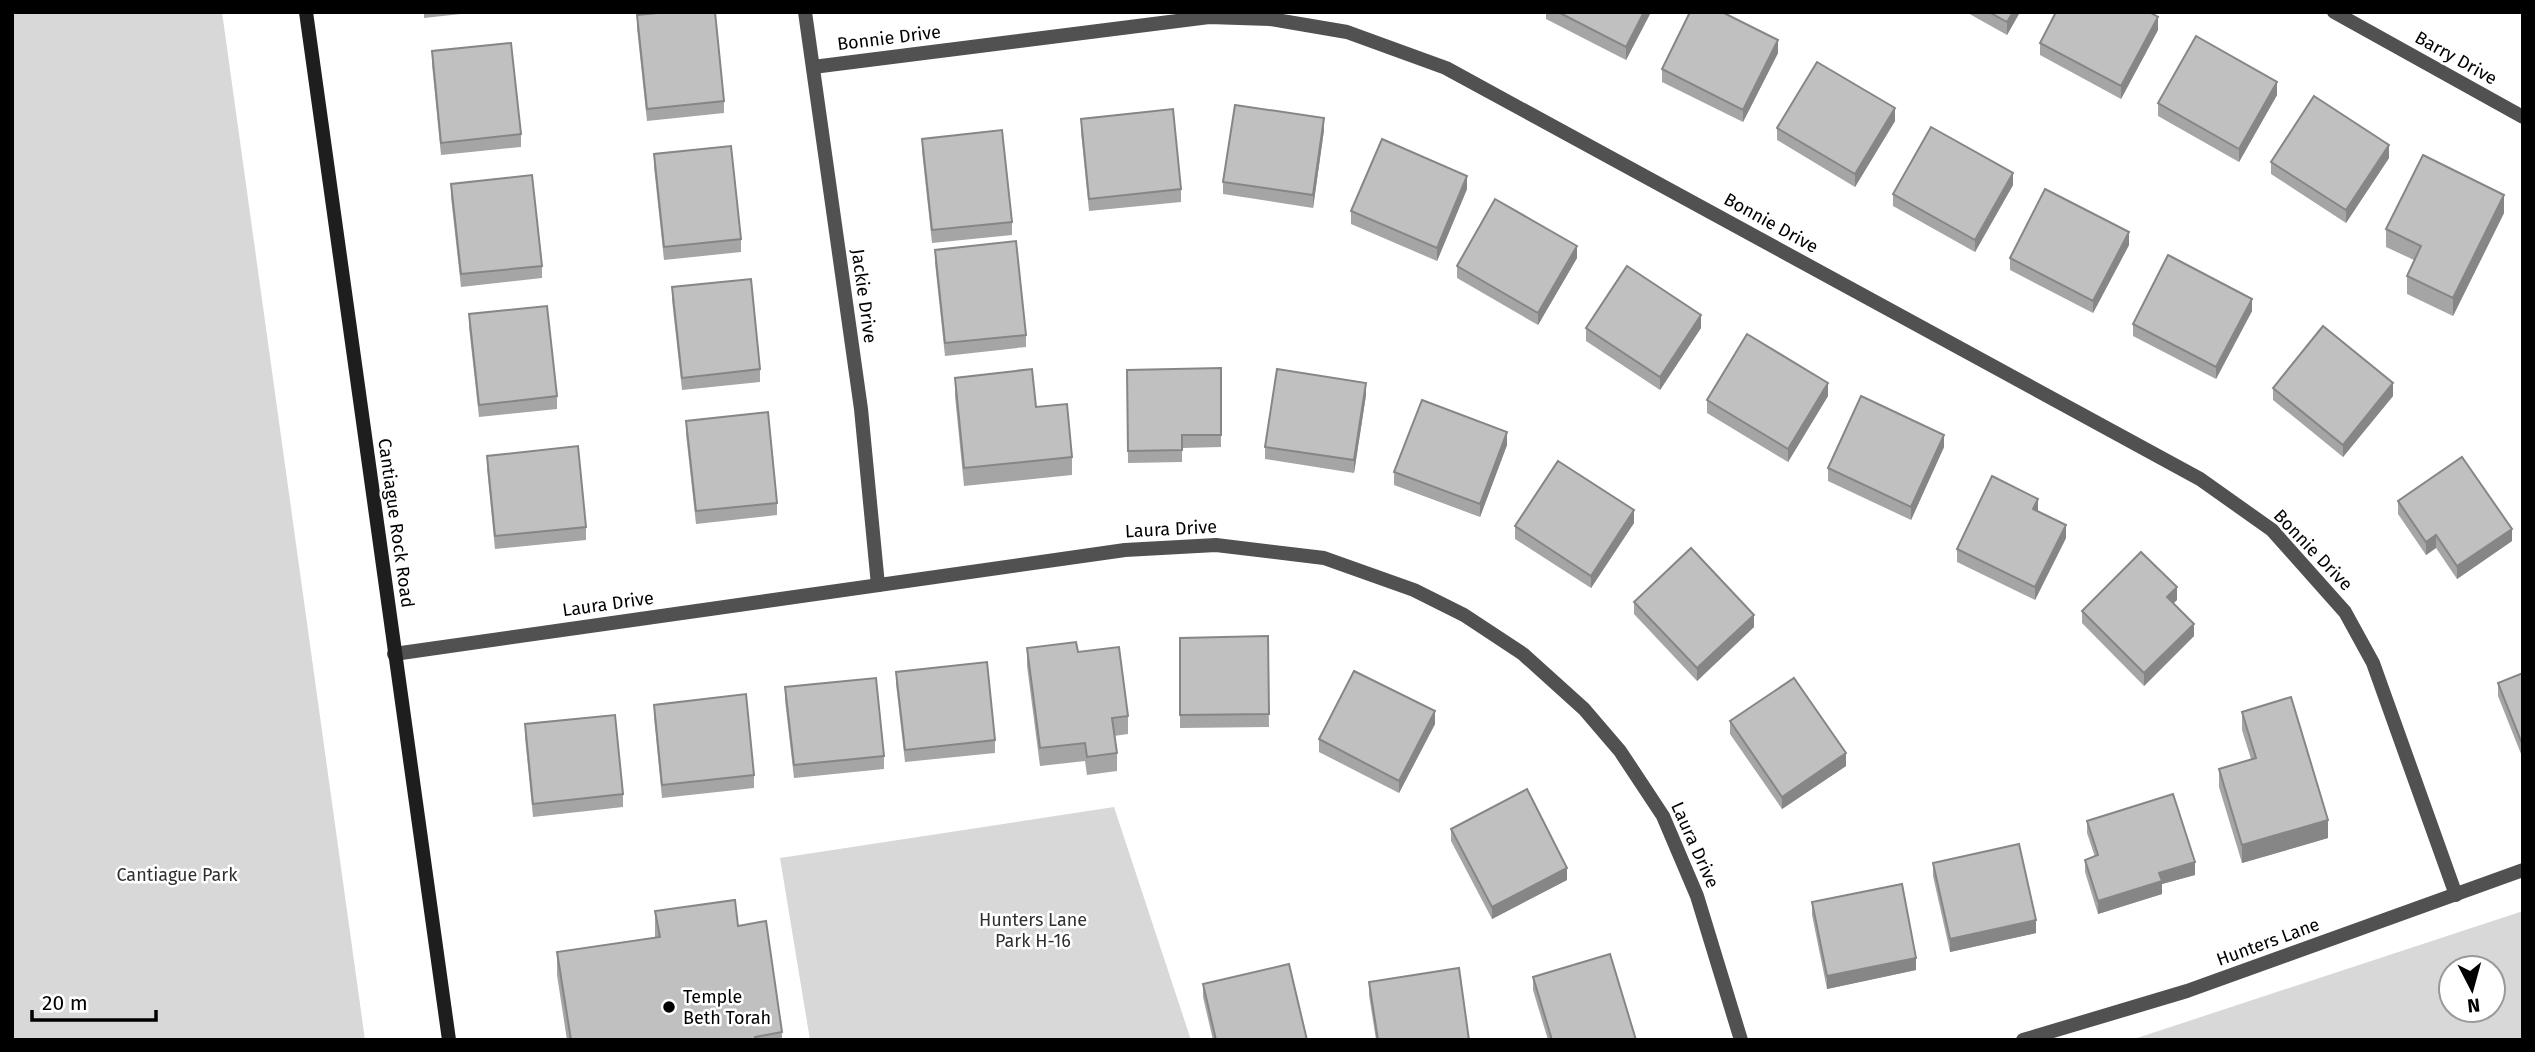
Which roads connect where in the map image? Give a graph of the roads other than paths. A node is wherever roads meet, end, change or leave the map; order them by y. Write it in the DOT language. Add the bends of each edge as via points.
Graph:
graph roads {
  1 [pos="306,12"];
  2 [pos="805,12"];
  3 [pos="2334,12"];
  4 [pos="813,67"];
  5 [pos="2523,117"];
  6 [pos="878,585"];
  7 [pos="394,654"];
  8 [pos="2523,870"];
  9 [pos="2456,895"];
  10 [pos="449,1040"];
  11 [pos="1741,1040"];
  12 [pos="2023,1040"];
  1 -- 7 [label="main road, Cantiague Rock Road"];
  2 -- 4 [label="street, Jackie Drive"];
  3 -- 5 [label="street, Barry Drive"];
  4 -- 6 [label="street, Jackie Drive" via="861,409"];
  4 -- 9 [label="street, Bonnie Drive" via="1209,17 1270,19 1347,32 1446,68 2200,479 2272,530 2345,612 2373,663"];
  6 -- 7 [label="street, Laura Drive"];
  6 -- 11 [label="street, Laura Drive" via="1125,550 1216,545 1324,558 1414,590 1464,615 1523,654 1584,709 1620,751 1663,816 1698,896"];
  7 -- 10 [label="main road, Cantiague Rock Road"];
  8 -- 9 [label="street, Hunters Lane"];
  9 -- 12 [label="street, Hunters Lane" via="2188,991"];
}
